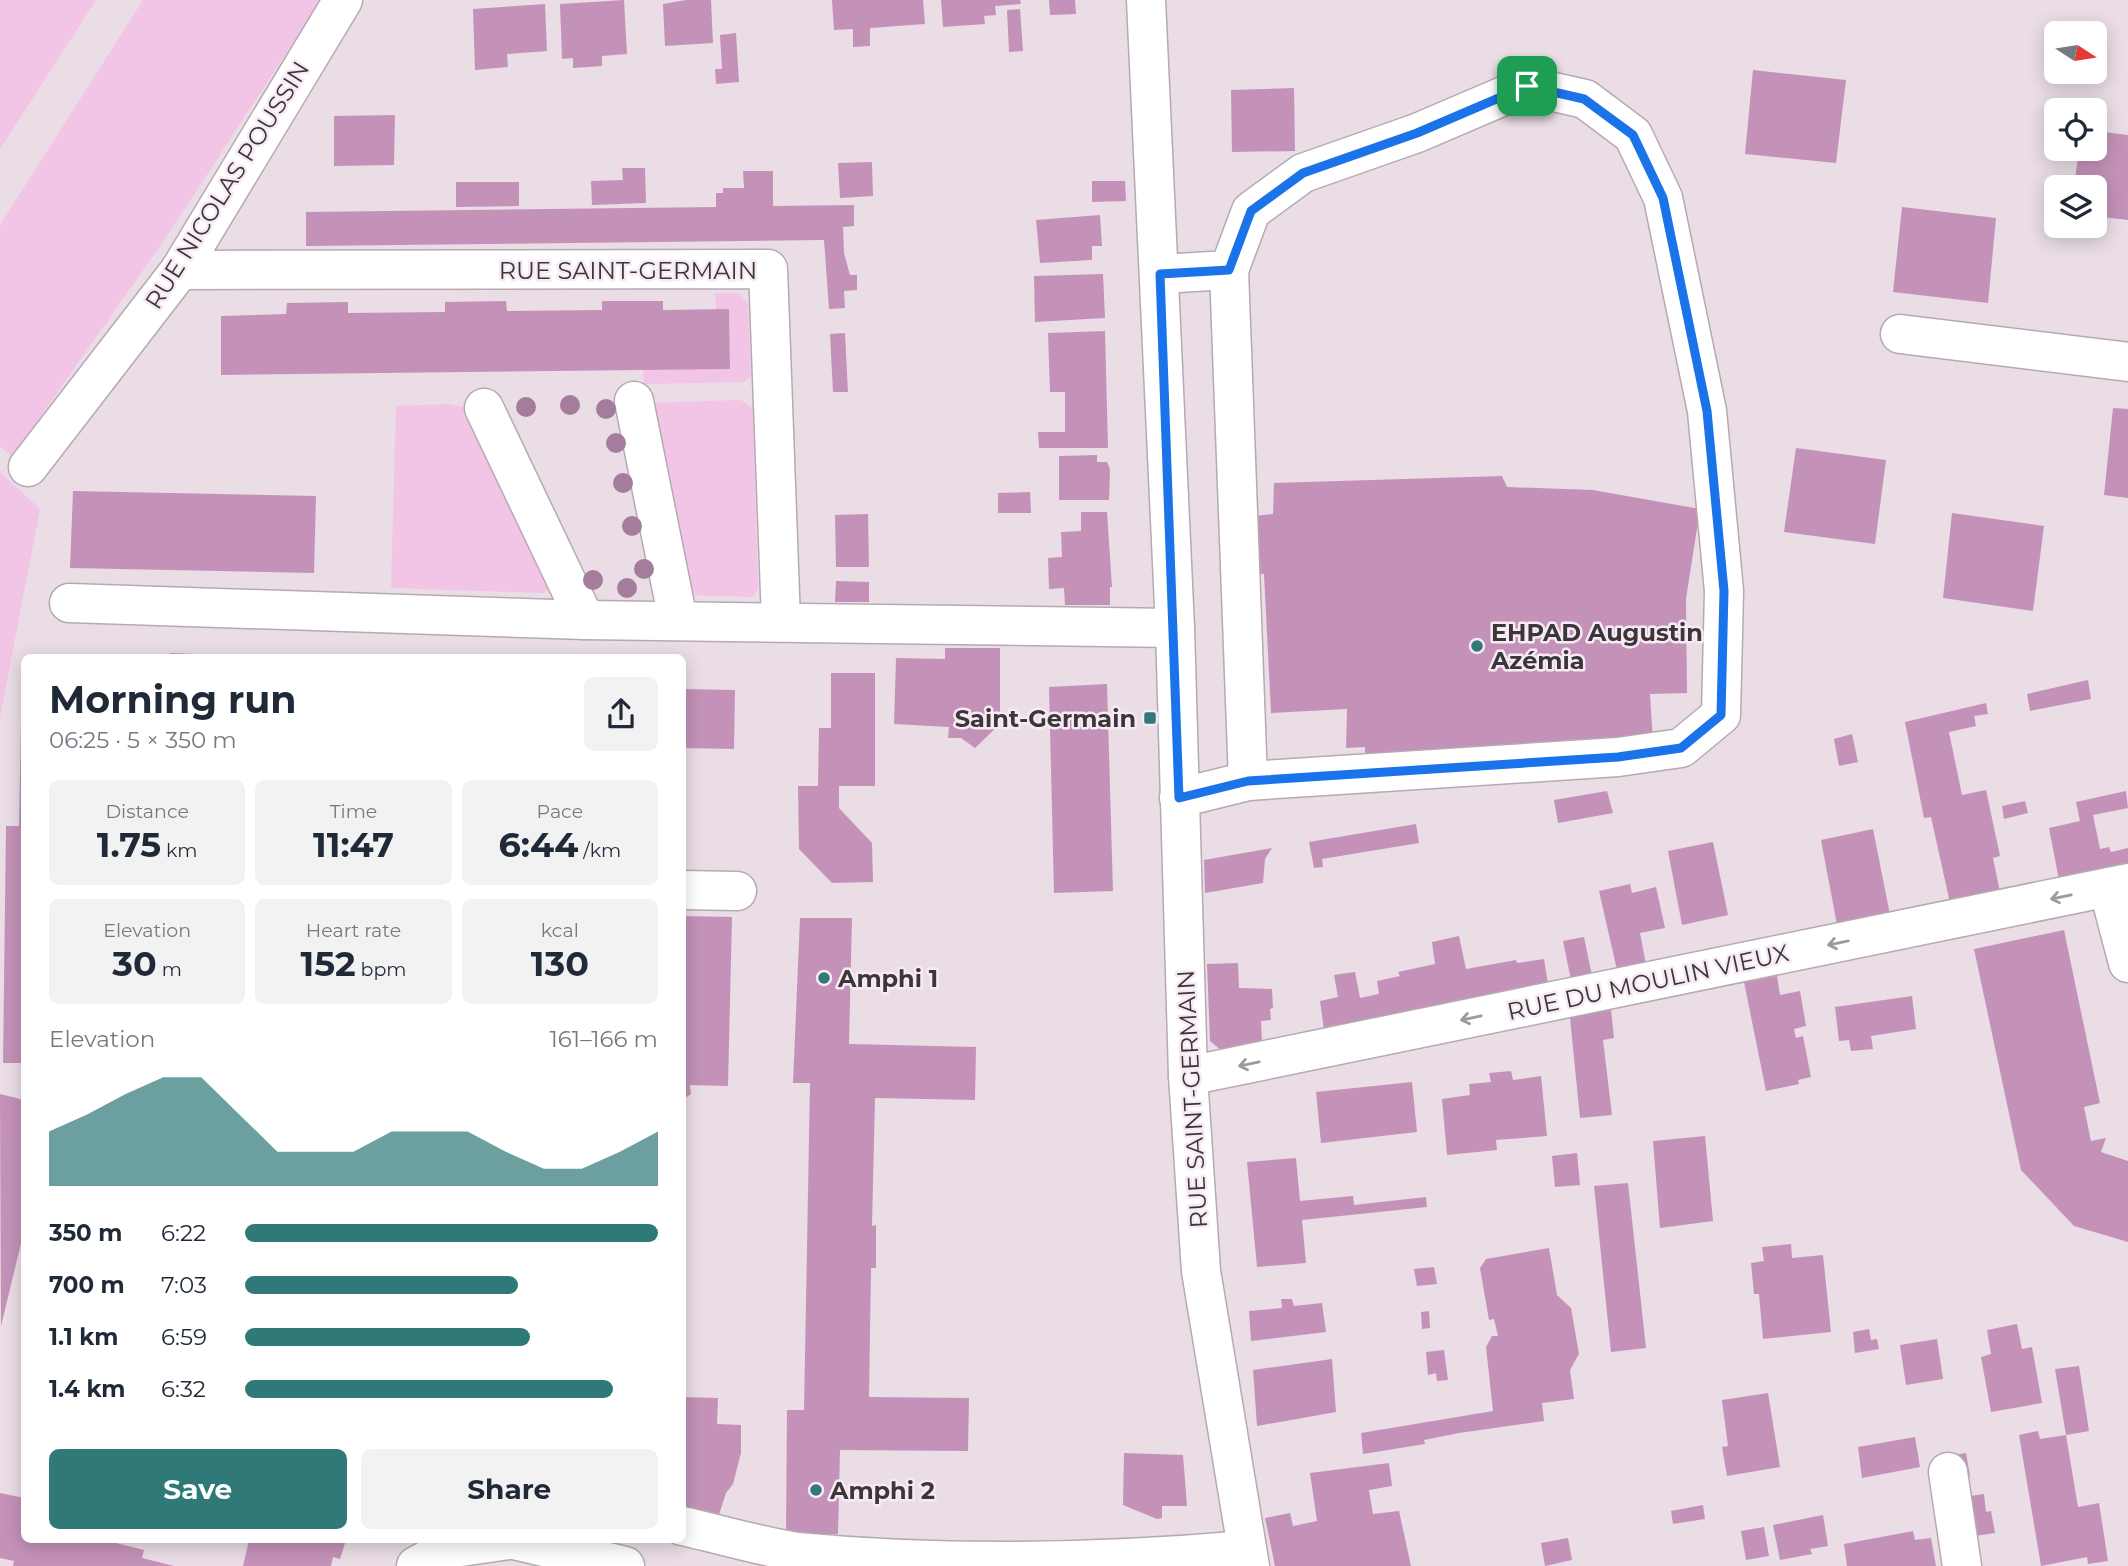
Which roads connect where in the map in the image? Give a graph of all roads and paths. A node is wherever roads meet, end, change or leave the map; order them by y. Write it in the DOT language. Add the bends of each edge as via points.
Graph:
graph roads {
  1 [pos="343,0"];
  2 [pos="1146,0"];
  3 [pos="180,270"];
  4 [pos="1229,270"];
  5 [pos="1160,274"];
  6 [pos="1900,334"];
  7 [pos="2128,362"];
  8 [pos="634,401"];
  9 [pos="484,408"];
  10 [pos="28,467"];
  11 [pos="69,603"];
  12 [pos="585,620"];
  13 [pos="678,620"];
  14 [pos="781,621"];
  15 [pos="1175,628"];
  16 [pos="1248,781"];
  17 [pos="1179,798"];
  18 [pos="2118,885"];
  19 [pos="686,890"];
  20 [pos="737,891"];
  21 [pos="2128,963"];
  22 [pos="1188,1076"];
  23 [pos="1948,1472"];
  24 [pos="686,1527"];
  25 [pos="488,1543"];
  26 [pos="527,1543"];
  27 [pos="1249,1558"];
  28 [pos="416,1566"];
  29 [pos="625,1566"];
  30 [pos="1962,1566"];
  1 -- 3 [label="street, RUE NICOLAS POUSSIN"];
  2 -- 5 [label="street, RUE SAINT-GERMAIN"];
  3 -- 10 [label="street, RUE NICOLAS POUSSIN"];
  3 -- 14 [label="street, RUE SAINT-GERMAIN" via="768,269"];
  4 -- 5 [label="street"];
  4 -- 16 [label="street"];
  4 -- 16 [label="street" via="1251,211 1303,173 1417,133 1527,86 1584,99 1633,135 1663,198 1707,411 1724,591 1721,715 1681,748 1618,757"];
  5 -- 15 [label="street, RUE SAINT-GERMAIN"];
  6 -- 7 [label="street"];
  8 -- 13 [label="street"];
  9 -- 12 [label="street"];
  11 -- 12 [label="street"];
  12 -- 13 [label="street"];
  13 -- 14 [label="street"];
  14 -- 15 [label="street"];
  15 -- 17 [label="street, RUE SAINT-GERMAIN"];
  16 -- 17 [label="street"];
  17 -- 22 [label="street, RUE SAINT-GERMAIN"];
  18 -- 21 [label="street, RUE DU MOULIN VIEUX"];
  18 -- 22 [label="street, RUE DU MOULIN VIEUX, one-way"];
  19 -- 20 [label="street"];
  22 -- 27 [label="street, RUE SAINT-GERMAIN" via="1201,1271"];
  23 -- 30 [label="street"];
  24 -- 27 [label="street" via="796,1552 962,1566"];
  25 -- 28 [label="street" via="447,1549"];
  26 -- 29 [label="street"];
}
